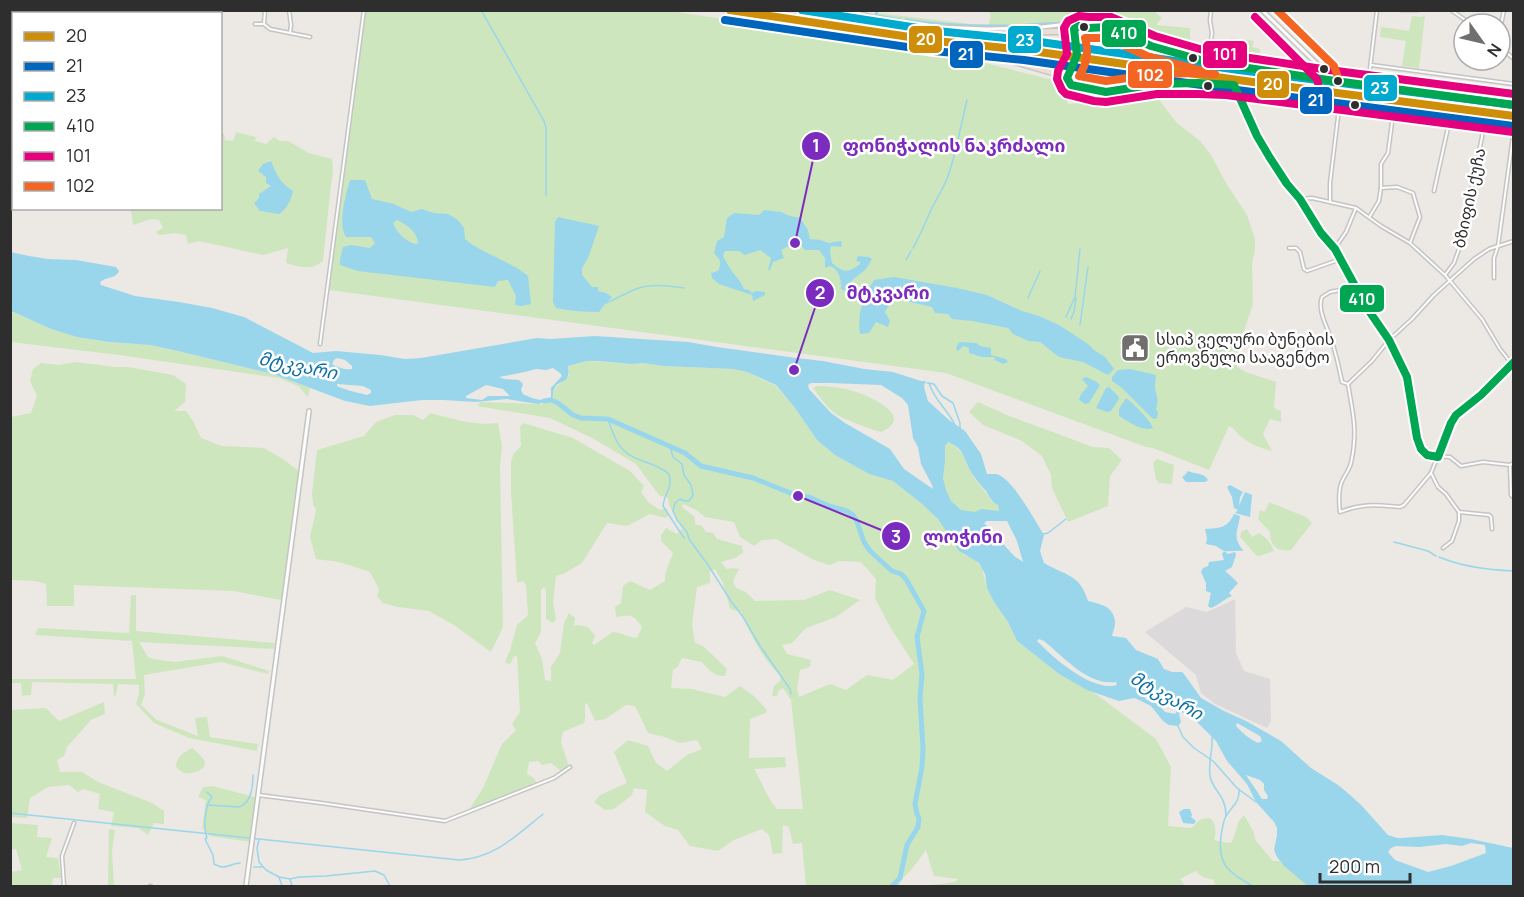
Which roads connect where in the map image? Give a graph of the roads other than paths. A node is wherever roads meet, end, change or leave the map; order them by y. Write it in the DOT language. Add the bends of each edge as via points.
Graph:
graph roads {
  1 [pos="265,10"];
  2 [pos="289,10"];
  3 [pos="364,10"];
  4 [pos="727,10"];
  5 [pos="769,10"];
  6 [pos="845,10"];
  7 [pos="1077,10"];
  8 [pos="1211,10"];
  9 [pos="1262,10"];
  10 [pos="1377,10"];
  11 [pos="1401,10"];
  12 [pos="1418,10"];
  13 [pos="255,24"];
  14 [pos="264,24"];
  15 [pos="1068,24"];
  16 [pos="1084,29"];
  17 [pos="1074,30"];
  18 [pos="290,33"];
  19 [pos="935,33"];
  20 [pos="310,37"];
  21 [pos="1075,38"];
  22 [pos="1084,40"];
  23 [pos="936,41"];
  24 [pos="1070,54"];
  25 [pos="1088,56"];
  26 [pos="1208,62"];
  27 [pos="1371,65"];
  28 [pos="1070,72"];
  29 [pos="1232,73"];
  30 [pos="1081,78"];
  31 [pos="1328,80"];
  32 [pos="1067,81"];
  33 [pos="1236,83"];
  34 [pos="1514,84"];
  35 [pos="1076,85"];
  36 [pos="1367,86"];
  37 [pos="1090,89"];
  38 [pos="1340,100"];
  39 [pos="1514,105"];
  40 [pos="1394,107"];
  41 [pos="1514,111"];
  42 [pos="1451,114"];
  43 [pos="1514,116"];
  44 [pos="1483,118"];
  45 [pos="1514,122"];
  46 [pos="1514,129"];
  47 [pos="1381,188"];
  48 [pos="1434,191"];
  49 [pos="1300,199"];
  50 [pos="1330,201"];
  51 [pos="1356,208"];
  52 [pos="1369,216"];
  53 [pos="1514,241"];
  54 [pos="1410,243"];
  55 [pos="1498,246"];
  56 [pos="1289,248"];
  57 [pos="1335,249"];
  58 [pos="1341,259"];
  59 [pos="1445,275"];
  60 [pos="1494,278"];
  61 [pos="1449,281"];
  62 [pos="1356,287"];
  63 [pos="1389,340"];
  64 [pos="320,344"];
  65 [pos="1512,362"];
  66 [pos="1348,384"];
  67 [pos="309,411"];
  68 [pos="1438,457"];
  69 [pos="1512,464"];
  70 [pos="1431,473"];
  71 [pos="1514,498"];
  72 [pos="1459,512"];
  73 [pos="1492,529"];
  74 [pos="1443,548"];
  75 [pos="570,767"];
  76 [pos="258,795"];
  77 [pos="74,823"];
  78 [pos="64,886"];
  79 [pos="246,886"];
  1 -- 14 [label="street"];
  2 -- 18 [label="street"];
  3 -- 64 [label="street"];
  4 -- 23 [label="highway"];
  5 -- 19 [label="highway"];
  6 -- 15 [label="street" via="887,21 949,28"];
  7 -- 16 [label="street"];
  8 -- 26 [label="street"];
  9 -- 31 [label="street"];
  10 -- 27 [label="street"];
  11 -- 12 [label="street"];
  13 -- 14 [label="street"];
  14 -- 18 [label="street"];
  15 -- 16 [label="street"];
  15 -- 17 [label="street"];
  16 -- 17 [label="street"];
  16 -- 22 [label="street"];
  16 -- 26 [label="street" via="1109,27 1151,46"];
  16 -- 29 [label="highway" via="1099,38"];
  17 -- 19 [label="highway"];
  17 -- 21 [label="street"];
  18 -- 20 [label="street"];
  19 -- 24 [label="highway"];
  21 -- 22 [label="street"];
  21 -- 28 [label="street" via="1077,55"];
  22 -- 30 [label="street" via="1078,55"];
  23 -- 24 [label="highway"];
  23 -- 32 [label="highway" via="1058,74"];
  24 -- 25 [label="highway, bridge"];
  25 -- 29 [label="highway"];
  25 -- 33 [label="highway"];
  26 -- 31 [label="street"];
  27 -- 34 [label="street"];
  27 -- 36 [label="street"];
  28 -- 30 [label="street" via="1076,70"];
  28 -- 32 [label="street"];
  29 -- 41 [label="highway"];
  30 -- 33 [label="highway" via="1197,78"];
  30 -- 35 [label="street"];
  30 -- 37 [label="street"];
  31 -- 36 [label="street"];
  32 -- 35 [label="street"];
  33 -- 37 [label="street" via="1143,85 1106,92"];
  33 -- 38 [label="street"];
  33 -- 43 [label="highway"];
  33 -- 49 [label="street" via="1257,136"];
  35 -- 37 [label="street"];
  36 -- 39 [label="street"];
  38 -- 40 [label="street"];
  38 -- 50 [label="street"];
  40 -- 42 [label="street"];
  40 -- 47 [label="street" via="1388,153 1381,164"];
  42 -- 44 [label="street"];
  42 -- 48 [label="street"];
  44 -- 45 [label="street"];
  44 -- 59 [label="street, ბზიფის ქუჩა" via="1460,246"];
  46 -- 55 [label="street"];
  47 -- 52 [label="street" via="1379,201"];
  47 -- 54 [label="street" via="1397,187 1413,193 1420,217"];
  49 -- 50 [label="street"];
  49 -- 57 [label="street"];
  50 -- 51 [label="street"];
  51 -- 52 [label="street"];
  51 -- 57 [label="street"];
  52 -- 54 [label="street"];
  53 -- 55 [label="street"];
  54 -- 59 [label="street"];
  55 -- 60 [label="street"];
  55 -- 61 [label="street" via="1474,259"];
  56 -- 58 [label="street" via="1300,252 1307,271"];
  57 -- 58 [label="street"];
  58 -- 62 [label="street"];
  59 -- 61 [label="street"];
  61 -- 63 [label="street"];
  61 -- 65 [label="street" via="1482,318"];
  62 -- 63 [label="street"];
  62 -- 66 [label="street" via="1330,292 1320,301 1342,382"];
  63 -- 66 [label="street"];
  63 -- 68 [label="street" via="1407,378 1421,449"];
  65 -- 68 [label="street" via="1456,415"];
  66 -- 70 [label="street" via="1355,429 1350,465 1341,483 1340,512 1364,505 1400,507"];
  67 -- 76 [label="street"];
  68 -- 69 [label="street" via="1450,458 1461,466 1483,462"];
  68 -- 70 [label="street"];
  69 -- 71 [label="street"];
  70 -- 72 [label="street"];
  72 -- 73 [label="street" via="1489,515"];
  72 -- 74 [label="street" via="1452,541"];
  75 -- 76 [label="street" via="554,778 445,821"];
  76 -- 79 [label="street"];
  77 -- 78 [label="street" via="62,856"];
}
